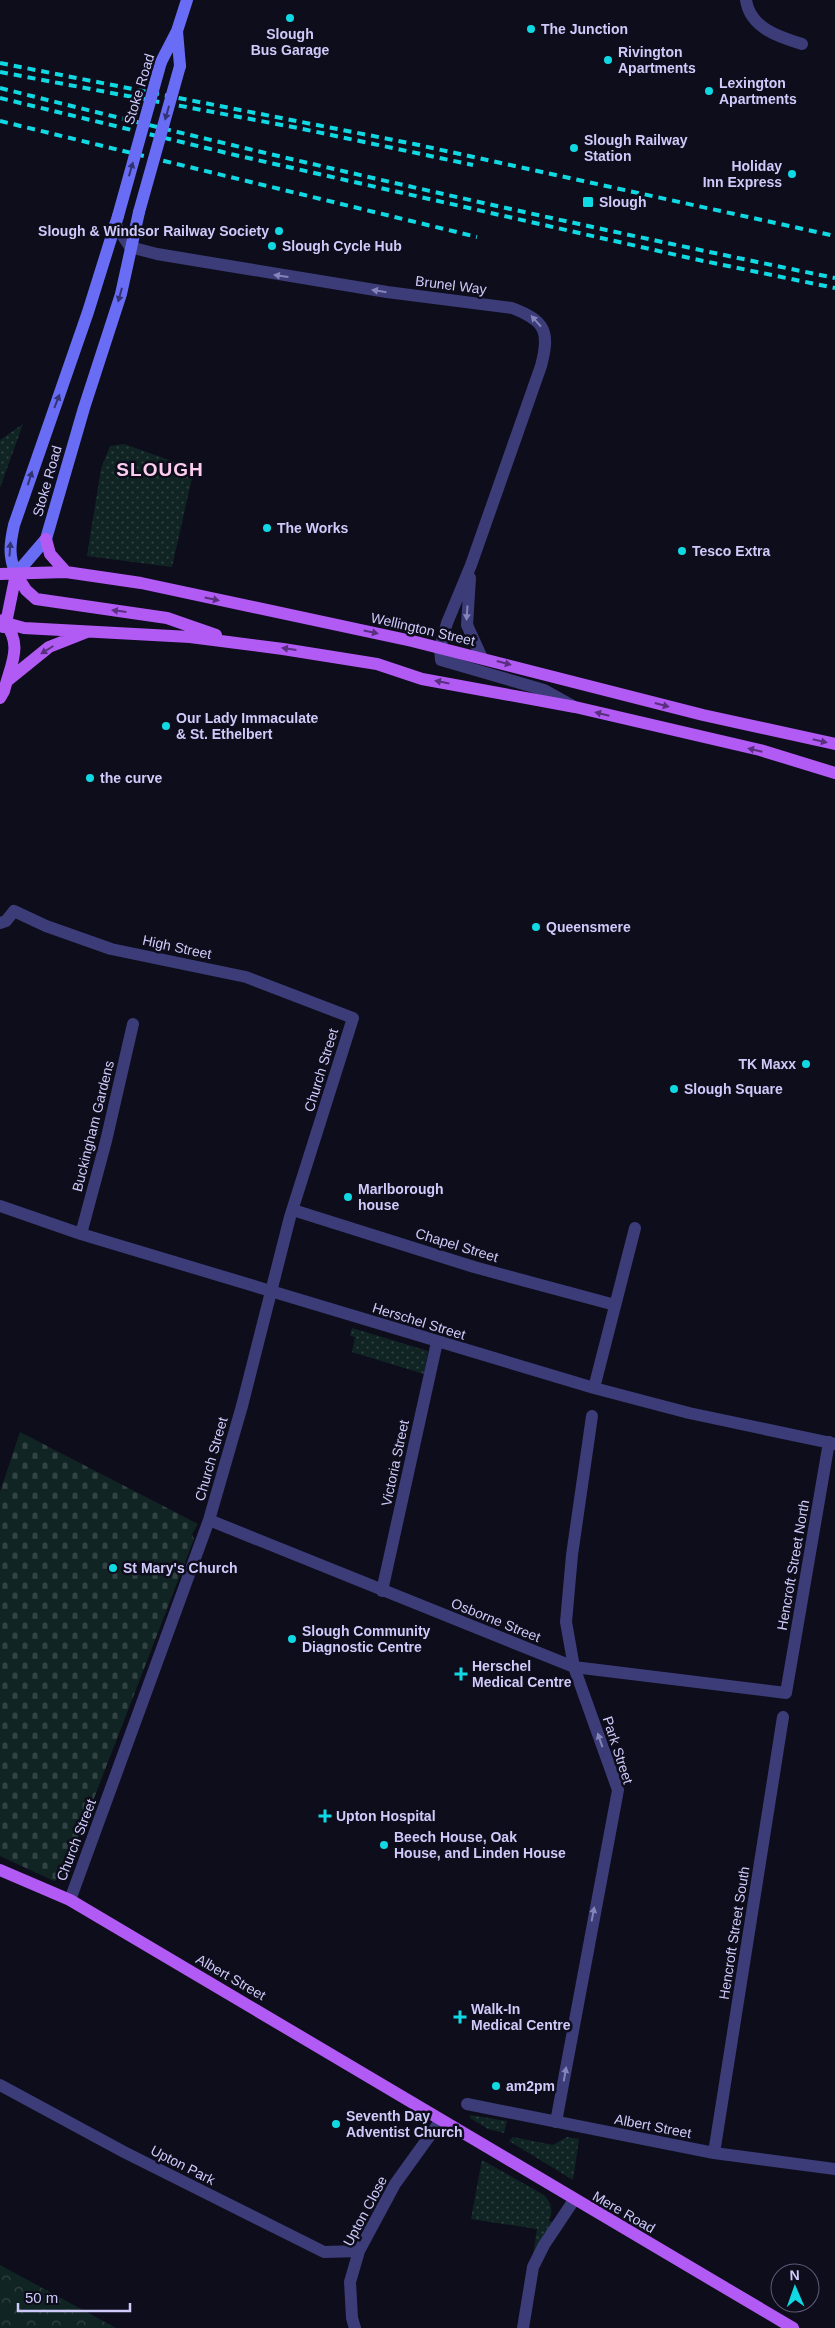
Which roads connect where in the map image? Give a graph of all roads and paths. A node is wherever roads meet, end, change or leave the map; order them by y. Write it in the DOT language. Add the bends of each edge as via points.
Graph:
graph roads {
  1 [pos="187,0"];
  2 [pos="746,0"];
  3 [pos="177,31"];
  4 [pos="802,44"];
  5 [pos="116,220"];
  6 [pos="130,247"];
  7 [pos="46,539"];
  8 [pos="471,565"];
  9 [pos="66,572"];
  10 [pos="0,574"];
  11 [pos="16,574"];
  12 [pos="2,624"];
  13 [pos="92,630"];
  14 [pos="236,643"];
  15 [pos="440,648"];
  16 [pos="482,658"];
  17 [pos="7,681"];
  18 [pos="0,698"];
  19 [pos="575,707"];
  20 [pos="835,744"];
  21 [pos="835,773"];
  22 [pos="0,923"];
  23 [pos="353,1018"];
  24 [pos="133,1024"];
  25 [pos="0,1206"];
  26 [pos="293,1210"];
  27 [pos="635,1228"];
  28 [pos="81,1234"];
  29 [pos="270,1291"];
  30 [pos="615,1305"];
  31 [pos="437,1342"];
  32 [pos="594,1388"];
  33 [pos="592,1416"];
  34 [pos="832,1443"];
  35 [pos="209,1520"];
  36 [pos="382,1590"];
  37 [pos="574,1668"];
  38 [pos="786,1694"];
  39 [pos="783,1717"];
  40 [pos="0,1870"];
  41 [pos="70,1900"];
  42 [pos="0,2085"];
  43 [pos="467,2104"];
  44 [pos="441,2120"];
  45 [pos="556,2122"];
  46 [pos="714,2153"];
  47 [pos="835,2169"];
  48 [pos="574,2200"];
  49 [pos="359,2251"];
  50 [pos="354,2328"];
  51 [pos="523,2328"];
  52 [pos="793,2328"];
  1 -- 3 [label="main road, Stoke Road"];
  2 -- 4 [label="street" via="756,21 777,36"];
  5 -- 3 [label="main road, Stoke Road, one-way, bridge" via="161,62"];
  3 -- 6 [label="main road, Stoke Road, one-way, bridge" via="180,66"];
  5 -- 6 [label="street"];
  11 -- 5 [label="main road, Stoke Road, one-way" via="9,551 14,524"];
  6 -- 7 [label="main road, Stoke Road, one-way" via="121,294"];
  8 -- 6 [label="street, Brunel Way, one-way" via="541,366 546,336 539,322 512,308 266,274"];
  7 -- 9 [label="main road" via="50,554"];
  7 -- 11 [label="main road, Stoke Road"];
  8 -- 15 [label="street, Brunel Way"];
  8 -- 16 [label="street, Brunel Way, one-way" via="467,624"];
  9 -- 11 [label="main road, Wellington Street"];
  9 -- 15 [label="main road, Wellington Street, one-way" via="141,583"];
  10 -- 11 [label="main road, Wellington Street"];
  11 -- 12 [label="main road"];
  14 -- 11 [label="main road, one-way" via="167,618 36,599"];
  12 -- 13 [label="main road" via="24,628"];
  12 -- 17 [label="main road" via="16,638"];
  13 -- 14 [label="main road"];
  13 -- 17 [label="main road, one-way" via="50,647"];
  19 -- 14 [label="main road, one-way" via="422,679 377,664"];
  15 -- 16 [label="main road, Wellington Street"];
  15 -- 19 [label="street" via="441,660 544,690"];
  16 -- 20 [label="main road, Wellington Street, one-way" via="703,716"];
  17 -- 18 [label="main road"];
  21 -- 19 [label="main road, one-way" via="760,750"];
  22 -- 23 [label="street, High Street" via="14,911 111,949 246,977"];
  23 -- 26 [label="street, Church Street"];
  24 -- 28 [label="street, Buckingham Gardens"];
  25 -- 28 [label="street, Herschel Street"];
  26 -- 29 [label="street, Church Street"];
  26 -- 30 [label="street, Chapel Street" via="474,1267"];
  27 -- 30 [label="street"];
  28 -- 29 [label="street, Herschel Street"];
  29 -- 31 [label="street, Herschel Street"];
  29 -- 35 [label="street, Church Street" via="242,1406"];
  30 -- 32 [label="street"];
  31 -- 32 [label="street, Herschel Street"];
  31 -- 36 [label="street, Victoria Street"];
  32 -- 34 [label="street, Herschel Street" via="689,1413"];
  33 -- 37 [label="street, Park Street" via="566,1622"];
  34 -- 38 [label="street, Hencroft Street North"];
  35 -- 36 [label="street, Osborne Street"];
  35 -- 41 [label="street, Church Street"];
  36 -- 37 [label="street, Osborne Street"];
  37 -- 38 [label="street, Osborne Street"];
  45 -- 37 [label="street, Park Street, one-way" via="618,1790"];
  39 -- 46 [label="street, Hencroft Street South"];
  40 -- 41 [label="main road, Albert Street"];
  41 -- 44 [label="main road, Albert Street"];
  42 -- 49 [label="street, Upton Park" via="124,2152 324,2252"];
  43 -- 45 [label="street, Albert Street"];
  44 -- 48 [label="main road, Mere Road"];
  44 -- 49 [label="street, Upton Close" via="395,2184"];
  45 -- 46 [label="street, Albert Street"];
  46 -- 47 [label="street, Albert Street"];
  48 -- 51 [label="street" via="533,2267"];
  48 -- 52 [label="main road, Mere Road"];
  49 -- 50 [label="street, Upton Close" via="350,2282"];
}
